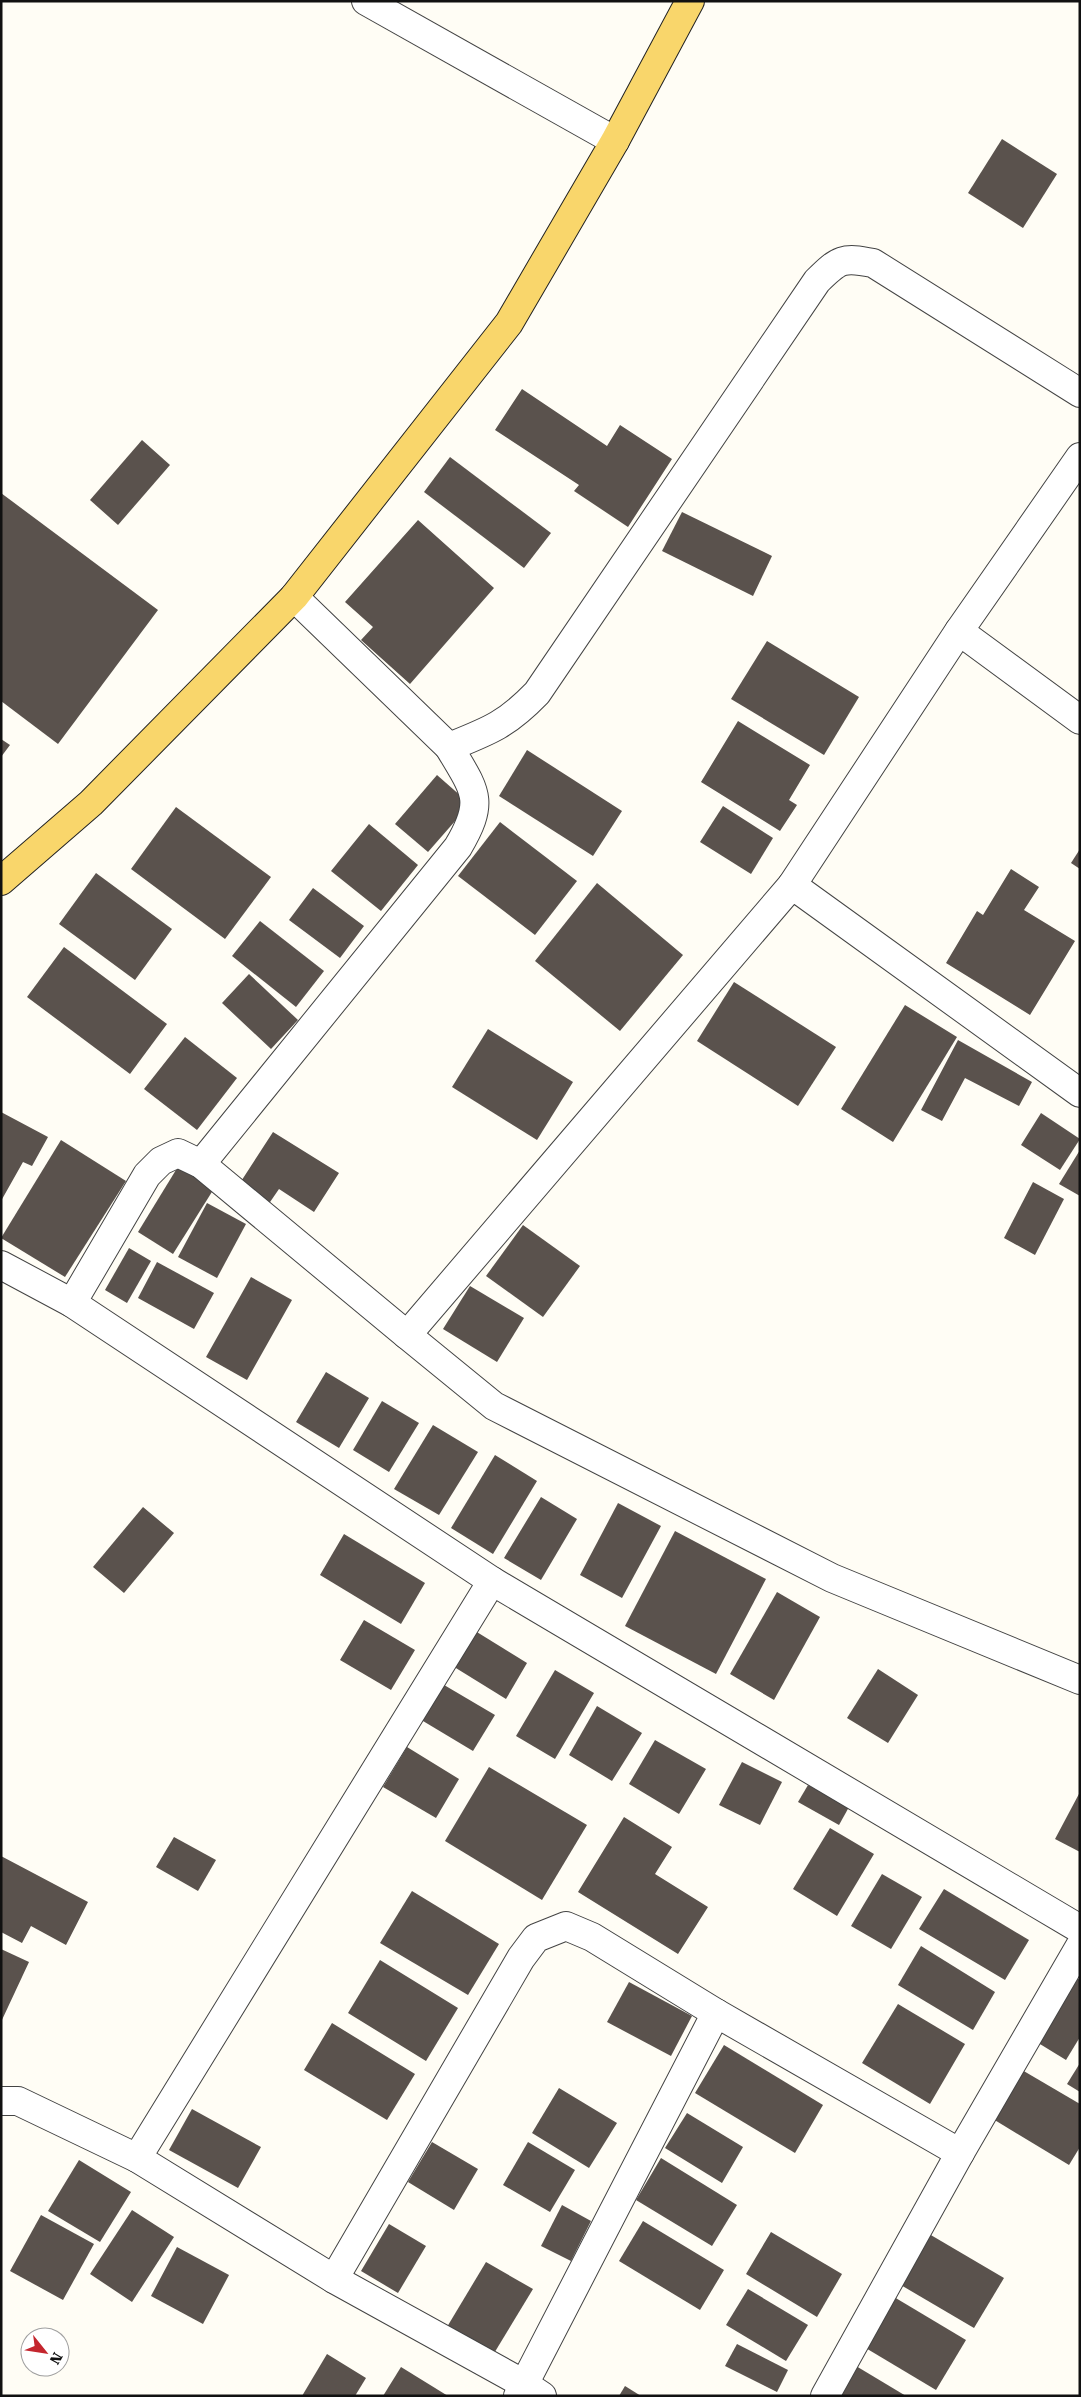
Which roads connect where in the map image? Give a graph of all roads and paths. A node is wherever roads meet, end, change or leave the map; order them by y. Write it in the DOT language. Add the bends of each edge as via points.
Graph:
graph roads {
  1 [pos="366,1"];
  2 [pos="690,1"];
  3 [pos="614,140"];
  4 [pos="1080,393"];
  5 [pos="1080,457"];
  6 [pos="294,597"];
  7 [pos="960,631"];
  8 [pos="1080,720"];
  9 [pos="449,747"];
  10 [pos="1,881"];
  11 [pos="792,885"];
  12 [pos="1080,1093"];
  13 [pos="201,1164"];
  14 [pos="1,1265"];
  15 [pos="72,1303"];
  16 [pos="407,1335"];
  17 [pos="492,1581"];
  18 [pos="1080,1680"];
  19 [pos="1080,1930"];
  20 [pos="1080,1946"];
  21 [pos="716,2013"];
  22 [pos="1,2101"];
  23 [pos="960,2153"];
  24 [pos="136,2158"];
  25 [pos="334,2279"];
  26 [pos="528,2392"];
  27 [pos="825,2396"];
  1 -- 3 [label="street"];
  2 -- 3 [label="main road"];
  3 -- 6 [label="main road" via="509,323"];
  4 -- 9 [label="street" via="873,263 852,259 834,264 817,281 537,693 517,714 493,730"];
  5 -- 7 [label="street"];
  6 -- 9 [label="street"];
  6 -- 10 [label="main road" via="91,803"];
  7 -- 8 [label="street"];
  7 -- 11 [label="street"];
  9 -- 13 [label="street" via="476,801 470,827 458,847"];
  11 -- 12 [label="street"];
  11 -- 16 [label="street"];
  13 -- 15 [label="street" via="178,1153 160,1161 147,1175"];
  13 -- 16 [label="street"];
  14 -- 15 [label="street"];
  15 -- 17 [label="street"];
  16 -- 18 [label="street" via="494,1406 832,1578"];
  17 -- 19 [label="street"];
  17 -- 24 [label="street"];
  20 -- 23 [label="street"];
  21 -- 23 [label="street"];
  21 -- 25 [label="street" via="592,1937 566,1926 536,1938 521,1958"];
  21 -- 26 [label="street"];
  22 -- 24 [label="street" via="18,2101"];
  23 -- 27 [label="street"];
  24 -- 25 [label="street"];
  25 -- 26 [label="street"];
}
